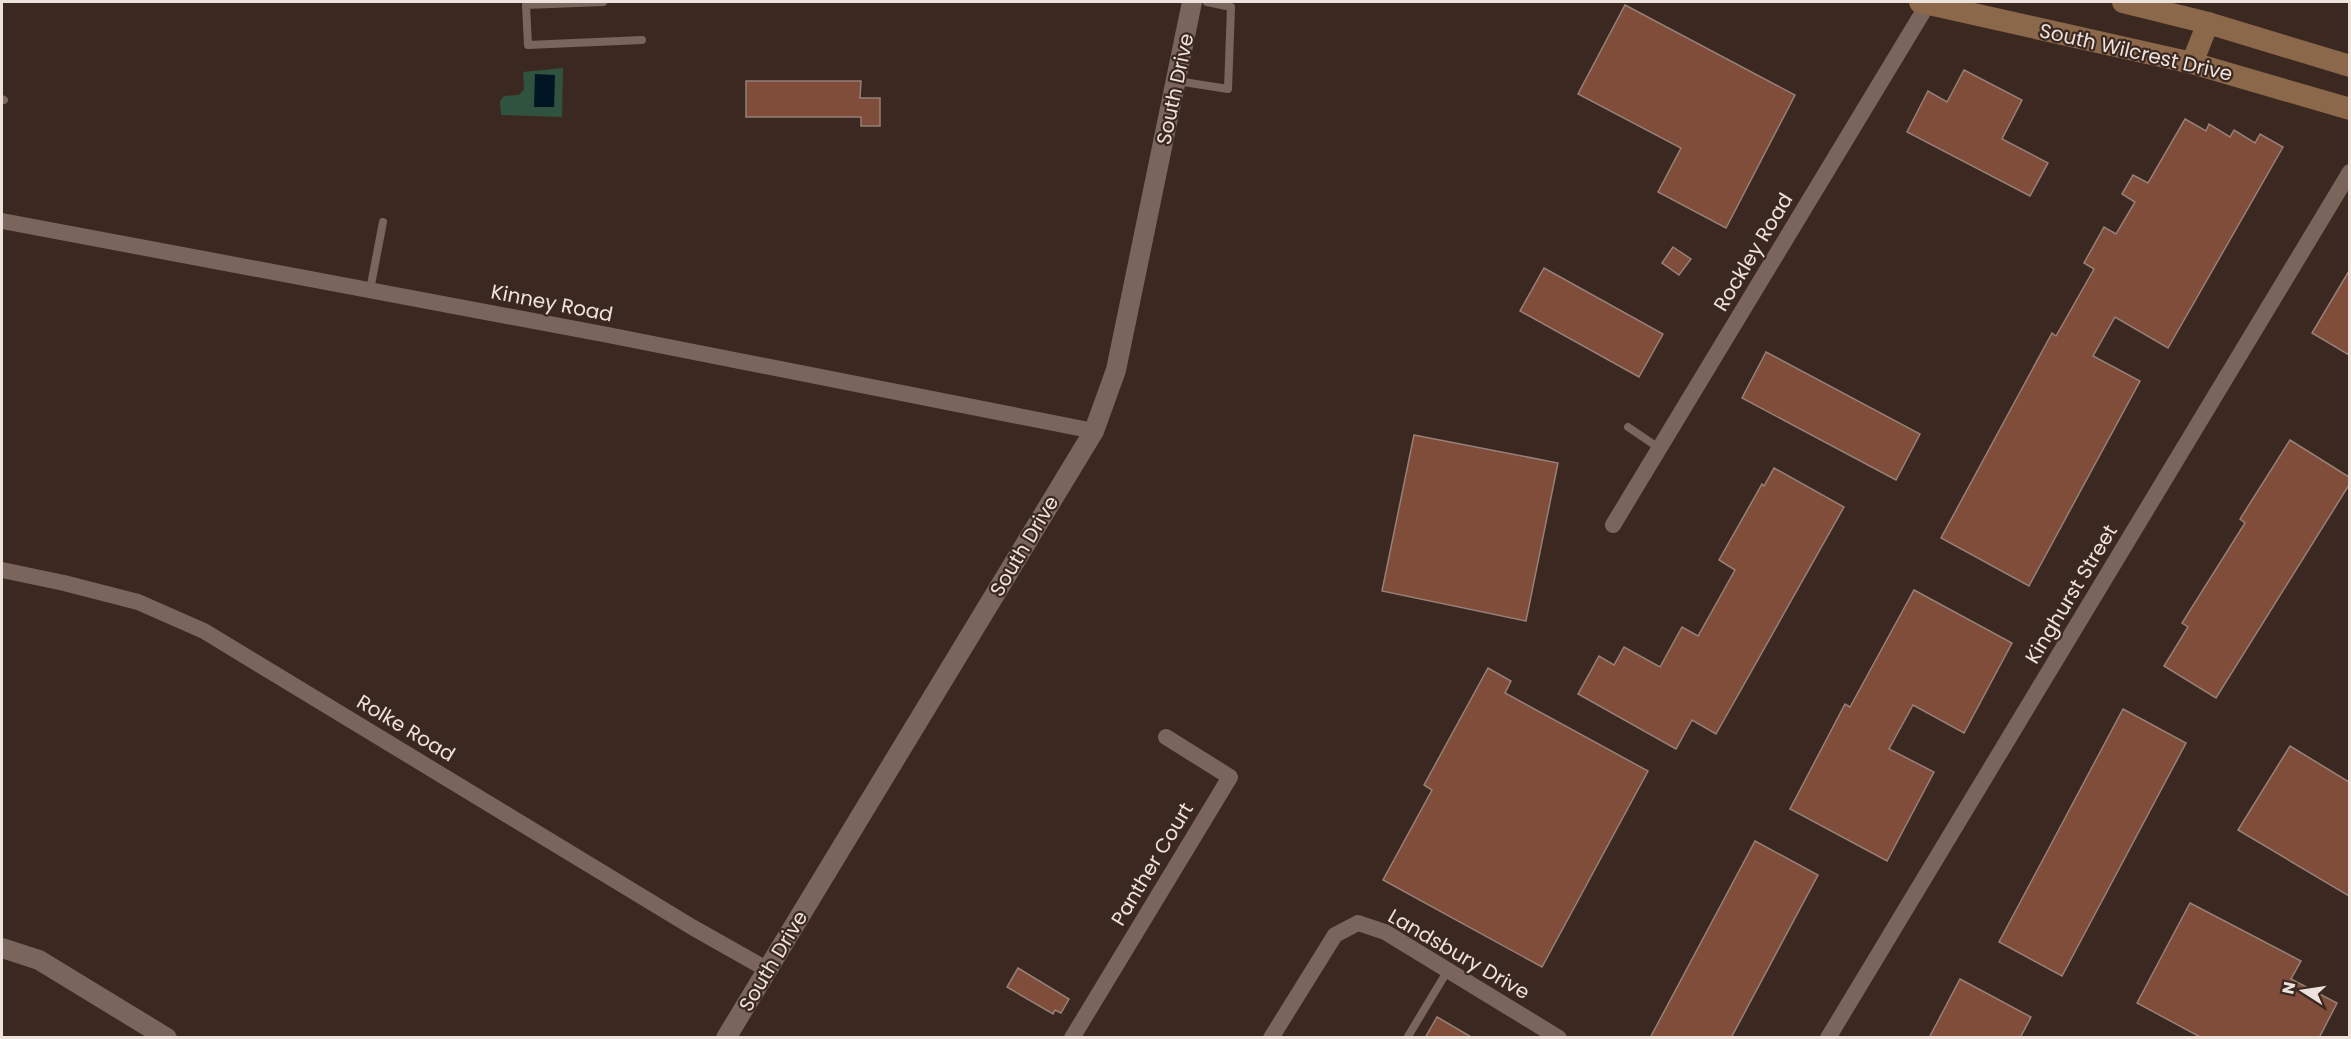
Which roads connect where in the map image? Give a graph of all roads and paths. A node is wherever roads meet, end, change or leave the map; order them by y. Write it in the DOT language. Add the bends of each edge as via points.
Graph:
graph roads {
  1 [pos="603,2"];
  2 [pos="1192,2"];
  3 [pos="1207,2"];
  4 [pos="1926,2"];
  5 [pos="2123,2"];
  6 [pos="1231,4"];
  7 [pos="2208,23"];
  8 [pos="642,40"];
  9 [pos="2192,63"];
  10 [pos="2349,66"];
  11 [pos="2236,76"];
  12 [pos="1176,81"];
  13 [pos="2349,94"];
  14 [pos="2349,109"];
  15 [pos="2349,172"];
  16 [pos="2,221"];
  17 [pos="383,222"];
  18 [pos="370,290"];
  19 [pos="1628,427"];
  20 [pos="1094,430"];
  21 [pos="1659,448"];
  22 [pos="1613,525"];
  23 [pos="2,570"];
  24 [pos="1166,737"];
  25 [pos="2,948"];
  26 [pos="768,970"];
  27 [pos="1448,970"];
  28 [pos="1075,1037"];
  29 [pos="167,1038"];
  30 [pos="726,1038"];
  31 [pos="1271,1038"];
  32 [pos="1407,1038"];
  33 [pos="1559,1038"];
  34 [pos="1828,1038"];
  1 -- 8 [label="lane" via="526,5 528,45"];
  2 -- 12 [label="street, South Drive"];
  3 -- 6 [label="lane"];
  4 -- 9 [label="main road, South Wilcrest Drive"];
  4 -- 21 [label="street, Rockley Road"];
  5 -- 7 [label="main road"];
  6 -- 12 [label="lane" via="1228,89"];
  7 -- 9 [label="main road"];
  7 -- 10 [label="main road"];
  9 -- 11 [label="main road, South Wilcrest Drive"];
  11 -- 13 [label="main road" via="2266,76"];
  11 -- 14 [label="main road, South Wilcrest Drive"];
  12 -- 20 [label="street, South Drive" via="1116,370"];
  15 -- 34 [label="street, Kinghurst Street"];
  16 -- 18 [label="street, Kinney Road"];
  17 -- 18 [label="lane"];
  18 -- 20 [label="street, Kinney Road"];
  19 -- 21 [label="lane"];
  20 -- 26 [label="street, South Drive"];
  21 -- 22 [label="street, Rockley Road"];
  23 -- 26 [label="street, Rolke Road" via="138,602 204,631"];
  24 -- 28 [label="street, Panther Court" via="1230,777"];
  25 -- 29 [label="street" via="39,960"];
  26 -- 30 [label="street, South Drive"];
  27 -- 31 [label="street, Landsbury Drive" via="1385,932 1358,922 1335,934"];
  27 -- 32 [label="lane"];
  27 -- 33 [label="street, Landsbury Drive"];
}
